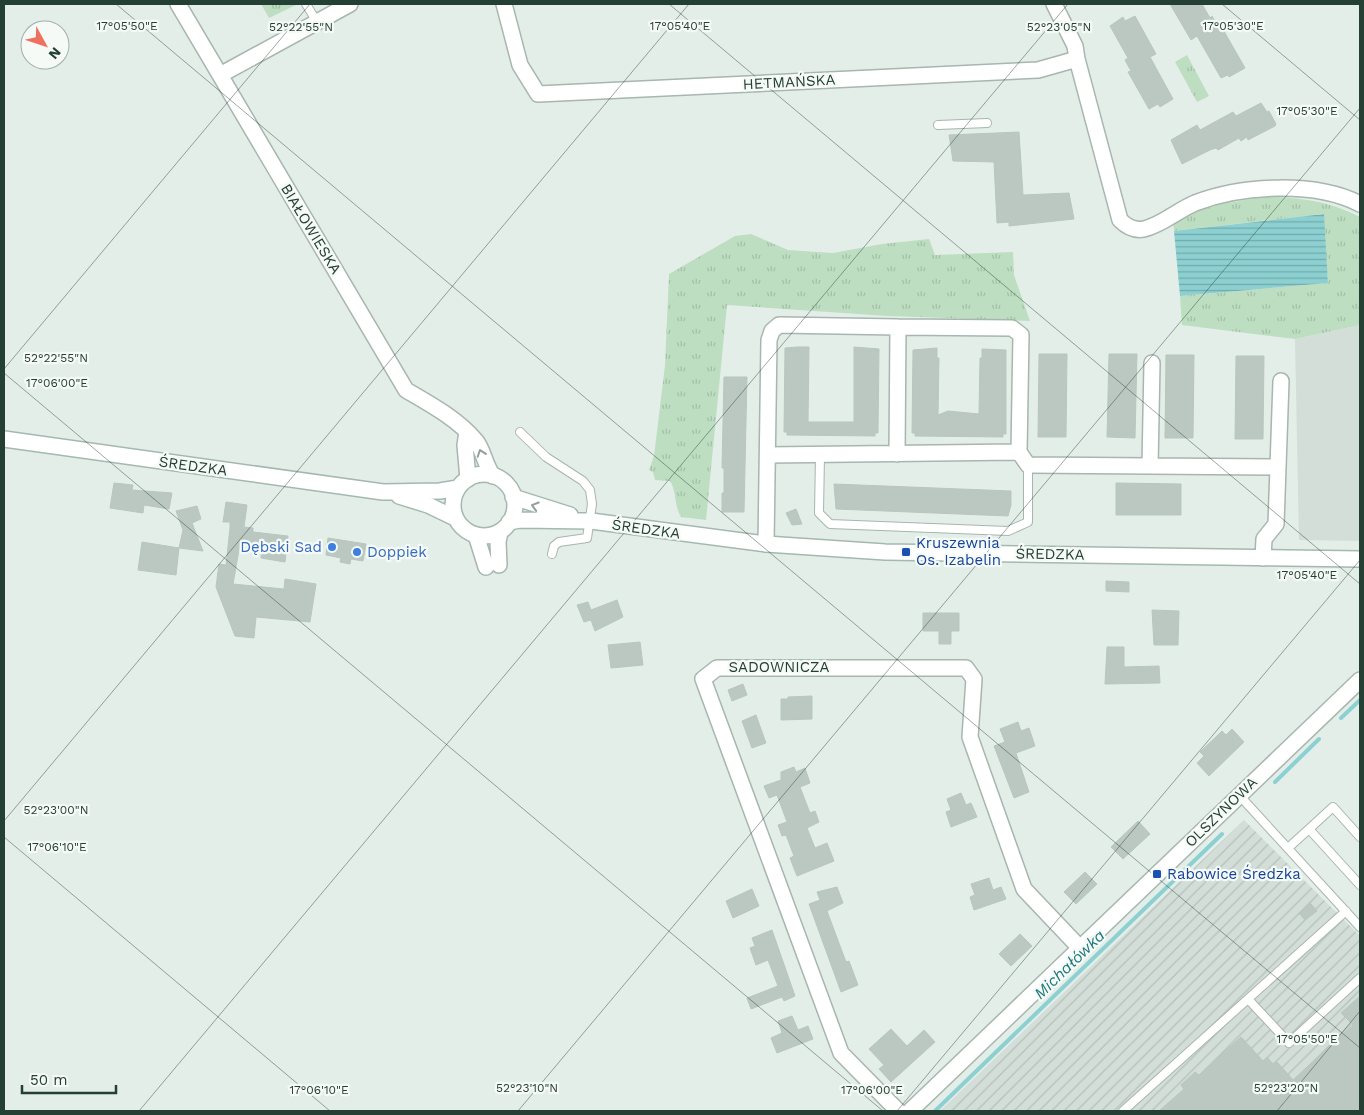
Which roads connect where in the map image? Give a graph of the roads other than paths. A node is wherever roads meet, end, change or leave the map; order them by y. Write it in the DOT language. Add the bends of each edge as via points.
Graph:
graph roads {
  1 [pos="178,4"];
  2 [pos="306,4"];
  3 [pos="350,4"];
  4 [pos="504,4"];
  5 [pos="1054,4"];
  6 [pos="317,22"];
  7 [pos="1077,59"];
  8 [pos="220,75"];
  9 [pos="987,123"];
  10 [pos="938,125"];
  11 [pos="1360,204"];
  12 [pos="898,327"];
  13 [pos="1152,363"];
  14 [pos="1281,382"];
  15 [pos="467,432"];
  16 [pos="520,432"];
  17 [pos="4,439"];
  18 [pos="1019,452"];
  19 [pos="897,454"];
  20 [pos="768,455"];
  21 [pos="820,455"];
  22 [pos="1028,465"];
  23 [pos="1150,466"];
  24 [pos="1278,467"];
  25 [pos="493,476"];
  26 [pos="463,483"];
  27 [pos="383,492"];
  28 [pos="513,497"];
  29 [pos="455,518"];
  30 [pos="591,521"];
  31 [pos="505,527"];
  32 [pos="476,535"];
  33 [pos="766,544"];
  34 [pos="552,554"];
  35 [pos="1263,558"];
  36 [pos="1360,559"];
  37 [pos="1360,680"];
  38 [pos="1239,795"];
  39 [pos="1309,828"];
  40 [pos="1360,836"];
  41 [pos="1288,848"];
  42 [pos="1360,885"];
  43 [pos="1346,910"];
  44 [pos="1360,926"];
  45 [pos="1080,948"];
  46 [pos="1360,978"];
  47 [pos="1248,999"];
  48 [pos="898,1111"];
  49 [pos="910,1111"];
  50 [pos="1123,1111"];
  1 -- 8 [label="street, BIAŁOWIESKA"];
  2 -- 6 [label="lane"];
  3 -- 6 [label="street"];
  4 -- 7 [label="street, HETMAŃSKA" via="520,65 538,94 1038,70"];
  5 -- 7 [label="street" via="1075,46"];
  6 -- 8 [label="street"];
  7 -- 11 [label="street" via="1120,220 1126,226 1135,230 1145,229 1196,203 1264,188 1314,190 1344,196"];
  8 -- 15 [label="street, BIAŁOWIESKA" via="406,390"];
  9 -- 10 [label="lane"];
  12 -- 18 [label="street" via="1017,330 1021,335"];
  12 -- 19 [label="street"];
  12 -- 20 [label="street" via="779,325 772,331 769,340"];
  13 -- 23 [label="street"];
  14 -- 24 [label="street"];
  25 -- 15 [label="street, BIAŁOWIESKA, one-way" via="485,465 478,442"];
  15 -- 26 [label="street"];
  16 -- 30 [label="lane" via="546,457 583,481 592,497"];
  17 -- 27 [label="street, ŚREDZKA"];
  18 -- 19 [label="street"];
  18 -- 22 [label="street"];
  19 -- 21 [label="street"];
  20 -- 21 [label="street"];
  20 -- 33 [label="street"];
  21 -- 22 [label="lane" via="819,513 830,524 1016,529 1028,522"];
  22 -- 23 [label="street"];
  23 -- 24 [label="street"];
  24 -- 35 [label="street" via="1276,524 1264,539"];
  25 -- 26 [label="street" via="480,475"];
  25 -- 28 [label="street" via="506,484"];
  26 -- 27 [label="street, ŚREDZKA" via="440,491"];
  26 -- 29 [label="street" via="453,502"];
  27 -- 29 [label="street, ŚREDZKA" via="428,505"];
  30 -- 28 [label="street, ŚREDZKA, one-way"];
  28 -- 31 [label="street" via="514,510"];
  29 -- 32 [label="street" via="465,530"];
  30 -- 31 [label="street, ŚREDZKA" via="525,520"];
  30 -- 33 [label="street, ŚREDZKA"];
  30 -- 34 [label="lane" via="588,538 559,542"];
  31 -- 32 [label="street" via="488,536"];
  31 -- 32 [label="street" via="492,566"];
  33 -- 35 [label="street, ŚREDZKA" via="885,552"];
  35 -- 36 [label="street, ŚREDZKA"];
  37 -- 38 [label="street, OLSZYNOWA"];
  38 -- 41 [label="lane"];
  38 -- 45 [label="street, OLSZYNOWA"];
  39 -- 40 [label="lane" via="1333,806"];
  39 -- 41 [label="lane"];
  39 -- 42 [label="lane"];
  41 -- 43 [label="lane"];
  43 -- 44 [label="lane"];
  43 -- 47 [label="lane"];
  45 -- 48 [label="street, SADOWNICZA" via="1024,889 970,737 974,679 966,668 717,668 702,680 841,1053"];
  45 -- 49 [label="street, OLSZYNOWA"];
  46 -- 47 [label="lane" via="1289,1043"];
  47 -- 50 [label="lane"];
}
